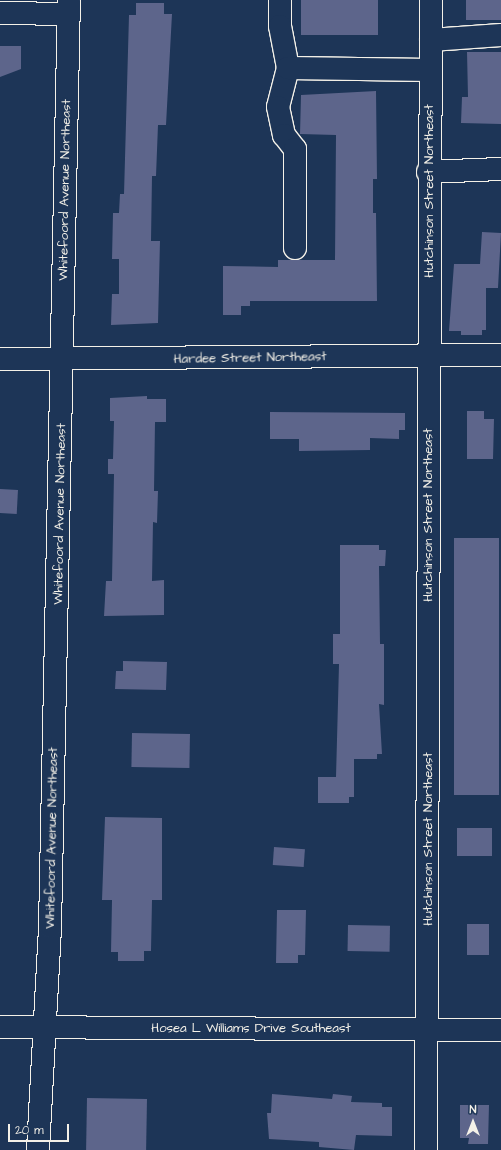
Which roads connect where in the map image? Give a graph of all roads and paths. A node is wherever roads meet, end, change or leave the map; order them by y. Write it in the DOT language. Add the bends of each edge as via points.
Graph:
graph roads {
  1 [pos="280,0"];
  2 [pos="432,0"];
  3 [pos="69,7"];
  4 [pos="0,13"];
  5 [pos="501,35"];
  6 [pos="431,40"];
  7 [pos="288,68"];
  8 [pos="430,70"];
  9 [pos="501,169"];
  10 [pos="428,172"];
  11 [pos="295,248"];
  12 [pos="501,355"];
  13 [pos="428,356"];
  14 [pos="0,359"];
  15 [pos="62,360"];
  16 [pos="0,1027"];
  17 [pos="46,1028"];
  18 [pos="427,1029"];
  19 [pos="501,1030"];
  20 [pos="38,1150"];
  21 [pos="426,1150"];
  1 -- 7 [label="street" via="280,26"];
  2 -- 6 [label="street, Hutchinson Street Northeast"];
  3 -- 4 [label="street"];
  3 -- 15 [label="street, Whitefoord Avenue Northeast"];
  5 -- 6 [label="street"];
  6 -- 8 [label="street, Hutchinson Street Northeast"];
  7 -- 8 [label="street"];
  7 -- 11 [label="street" via="278,107 284,135 295,149"];
  8 -- 10 [label="street, Hutchinson Street Northeast"];
  9 -- 10 [label="street"];
  10 -- 13 [label="street, Hutchinson Street Northeast"];
  12 -- 13 [label="street, Hardee Street Northeast"];
  13 -- 15 [label="street, Hardee Street Northeast"];
  13 -- 18 [label="street, Hutchinson Street Northeast"];
  14 -- 15 [label="street, Hardee Street Northeast"];
  15 -- 17 [label="street, Whitefoord Avenue Northeast"];
  16 -- 17 [label="street, Hosea L Williams Drive Southeast"];
  17 -- 18 [label="street, Hosea L Williams Drive Southeast"];
  17 -- 20 [label="street, Whitefoord Avenue Northeast"];
  18 -- 19 [label="street, Hosea L Williams Drive Southeast"];
  18 -- 21 [label="street, Hutchinson Street Northeast"];
}
